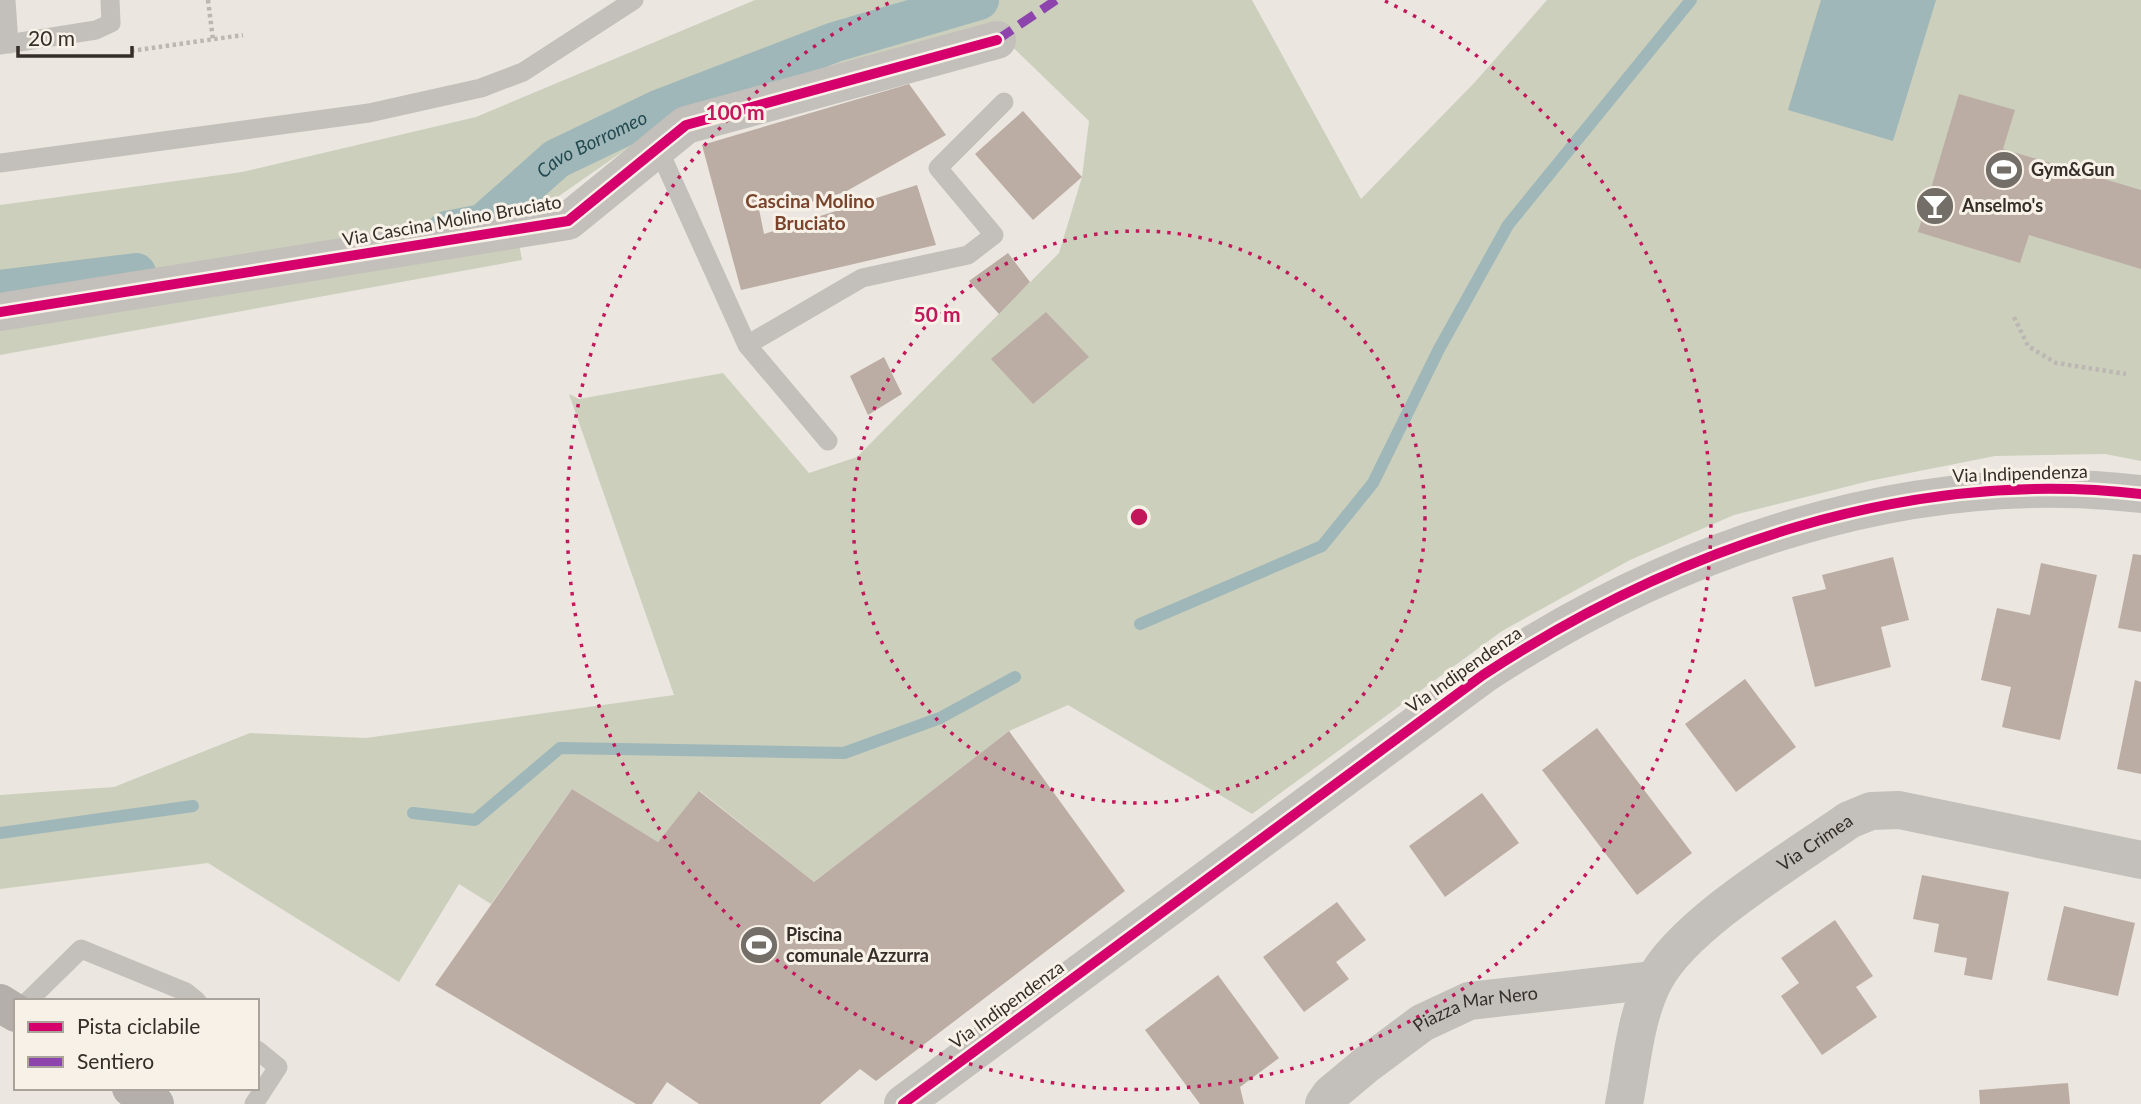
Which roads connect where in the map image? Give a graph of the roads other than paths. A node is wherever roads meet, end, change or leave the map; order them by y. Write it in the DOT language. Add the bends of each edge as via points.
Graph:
graph roads {
  1 [pos="6,0"];
  2 [pos="110,0"];
  3 [pos="634,0"];
  4 [pos="997,40"];
  5 [pos="5,45"];
  6 [pos="1004,102"];
  7 [pos="658,148"];
  8 [pos="0,163"];
  9 [pos="0,312"];
  10 [pos="747,345"];
  11 [pos="828,441"];
  12 [pos="2141,494"];
  13 [pos="2141,860"];
  14 [pos="1654,980"];
  15 [pos="30,999"];
  16 [pos="195,999"];
  17 [pos="259,1052"];
  18 [pos="134,1090"];
  19 [pos="155,1104"];
  20 [pos="254,1104"];
  21 [pos="903,1104"];
  22 [pos="1324,1104"];
  23 [pos="1625,1104"];
  1 -- 5 [label="lane"];
  2 -- 5 [label="lane" via="111,23 96,30"];
  3 -- 8 [label="lane" via="523,72 481,88 369,113"];
  4 -- 7 [label="street, Via Cascina Molino Bruciato" via="686,125"];
  6 -- 10 [label="lane" via="938,168 994,235 968,255 862,278"];
  7 -- 9 [label="street, Via Cascina Molino Bruciato" via="568,221"];
  7 -- 10 [label="lane"];
  10 -- 11 [label="lane"];
  12 -- 21 [label="street, Via Indipendenza" via="2084,488 1946,494 1833,516 1730,547 1547,633 1483,675"];
  13 -- 14 [label="street, Via Crimea" via="1899,810 1871,811 1849,820 1703,924 1672,953"];
  14 -- 22 [label="street, Piazza Mar Nero" via="1469,1001 1422,1023"];
  14 -- 23 [label="street, Via Crimea" via="1644,1005"];
  15 -- 16 [label="lane" via="81,949"];
  17 -- 20 [label="lane" via="278,1067"];
  18 -- 19 [label="main road"];
}
